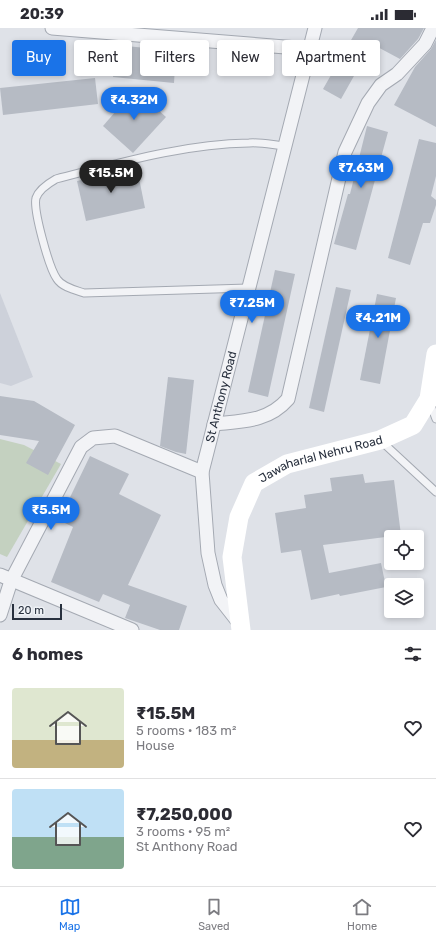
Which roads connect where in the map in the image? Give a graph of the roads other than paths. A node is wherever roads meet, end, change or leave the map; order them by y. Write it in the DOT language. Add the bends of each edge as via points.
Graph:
graph roads {
  1 [pos="52,28"];
  2 [pos="315,28"];
  3 [pos="433,28"];
  4 [pos="312,40"];
  5 [pos="282,47"];
  6 [pos="303,76"];
  7 [pos="285,146"];
  8 [pos="248,288"];
  9 [pos="436,354"];
  10 [pos="429,399"];
  11 [pos="436,419"];
  12 [pos="214,424"];
  13 [pos="380,440"];
  14 [pos="202,472"];
  15 [pos="436,492"];
  16 [pos="5,578"];
  17 [pos="0,615"];
  18 [pos="240,626"];
  19 [pos="132,630"];
  1 -- 5 [label="street"];
  2 -- 4 [label="street, St Anthony Road"];
  3 -- 12 [label="street" via="425,44 397,74 381,85 368,103 345,152 288,399 279,410 263,418"];
  6 -- 7 [label="street, St Anthony Road"];
  7 -- 8 [label="street, St Anthony Road"];
  7 -- 8 [label="lane" via="219,144 148,156 56,179 44,187 36,198 51,268 57,280 68,287 84,293"];
  8 -- 12 [label="street, St Anthony Road"];
  9 -- 10 [label="main road, Jawaharlal Nehru Road"];
  10 -- 11 [label="lane"];
  10 -- 13 [label="main road, Jawaharlal Nehru Road" via="413,426"];
  12 -- 14 [label="street, St Anthony Road"];
  13 -- 15 [label="lane"];
  13 -- 18 [label="main road, Jawaharlal Nehru Road" via="287,464 254,483 239,517 232,557"];
  14 -- 16 [label="street" via="115,436 93,438 81,447"];
  14 -- 18 [label="street, St Anthony Road" via="208,553 215,585 221,600"];
  16 -- 17 [label="street"];
  16 -- 19 [label="street"];
}
